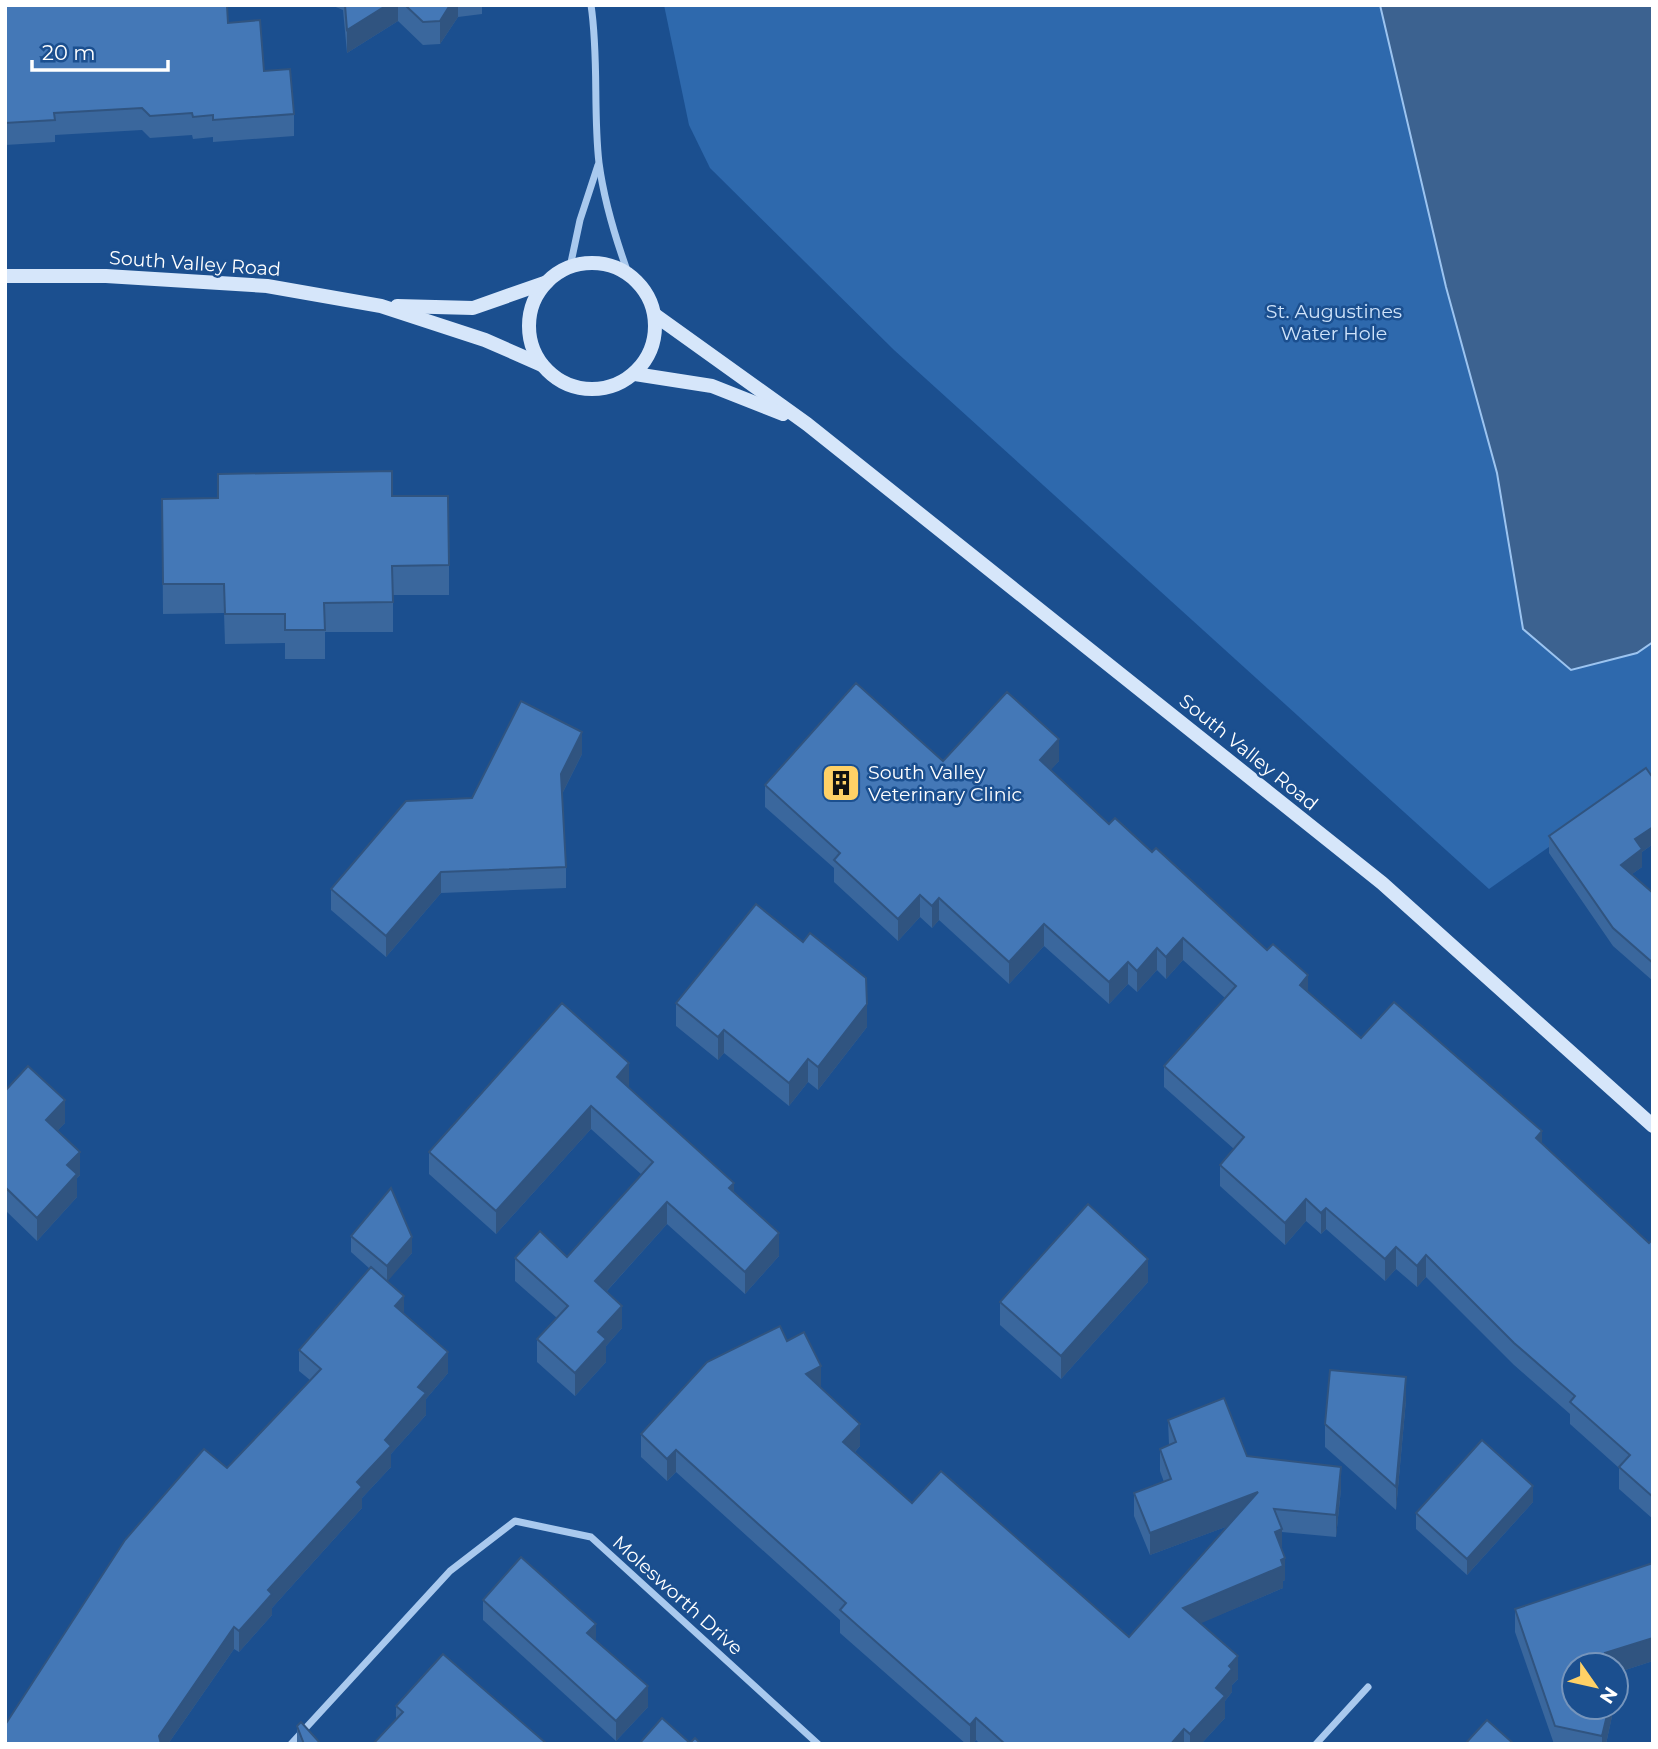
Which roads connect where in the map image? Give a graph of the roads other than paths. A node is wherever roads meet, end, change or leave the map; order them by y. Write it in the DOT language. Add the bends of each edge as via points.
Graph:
graph roads {
  1 [pos="592,5"];
  2 [pos="599,161"];
  3 [pos="570,267"];
  4 [pos="628,273"];
  5 [pos="5,276"];
  6 [pos="547,282"];
  7 [pos="381,306"];
  8 [pos="655,315"];
  9 [pos="542,365"];
  10 [pos="635,374"];
  11 [pos="807,424"];
  12 [pos="1653,1126"];
  13 [pos="1368,1687"];
  14 [pos="291,1744"];
  15 [pos="818,1744"];
  16 [pos="1316,1744"];
  1 -- 2 [label="street"];
  2 -- 3 [label="street"];
  2 -- 4 [label="street" via="610,222"];
  3 -- 4 [label="main road, South Valley Road" via="600,264"];
  3 -- 6 [label="main road, South Valley Road"];
  4 -- 8 [label="main road, South Valley Road" via="645,291"];
  5 -- 7 [label="main road, South Valley Road" via="106,276 267,286"];
  6 -- 7 [label="main road, South Valley Road" via="473,308"];
  6 -- 9 [label="main road, South Valley Road" via="533,303 529,327 531,346"];
  7 -- 9 [label="main road, South Valley Road" via="485,340"];
  8 -- 10 [label="main road" via="653,345"];
  8 -- 11 [label="main road, South Valley Road"];
  9 -- 10 [label="main road, South Valley Road" via="560,382 581,389 598,390"];
  10 -- 11 [label="main road, South Valley Road" via="712,386"];
  11 -- 12 [label="main road, South Valley Road" via="1382,883"];
  13 -- 16 [label="street"];
  14 -- 15 [label="street, Molesworth Drive" via="450,1571 515,1521 591,1537"];
}
